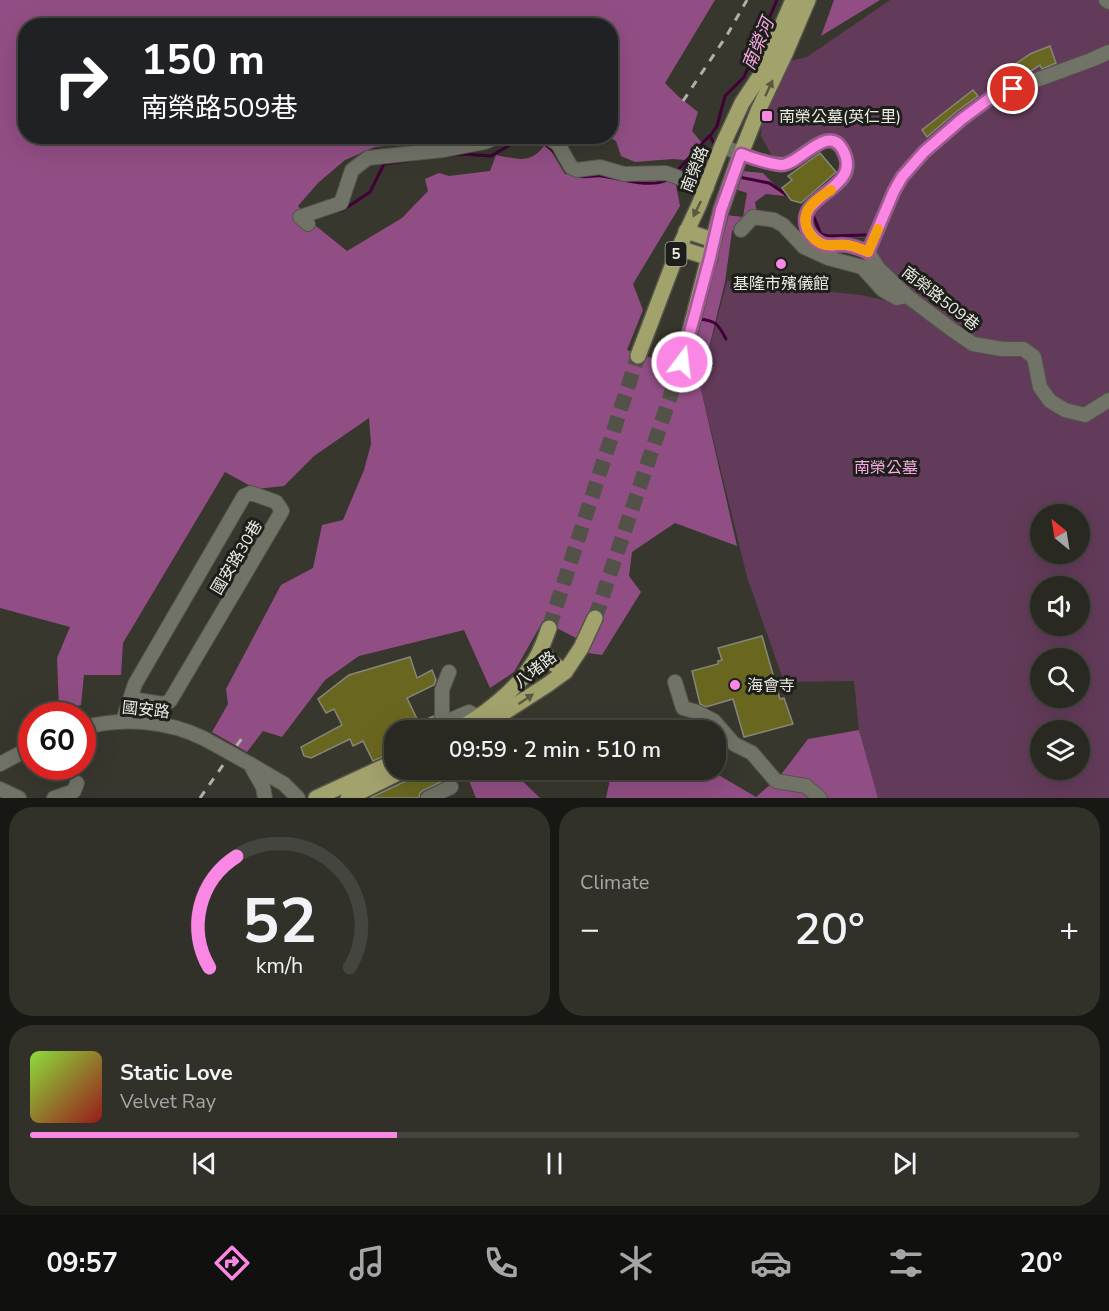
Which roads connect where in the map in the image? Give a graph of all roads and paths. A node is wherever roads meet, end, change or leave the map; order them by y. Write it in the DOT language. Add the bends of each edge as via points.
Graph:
graph roads {
  1 [pos="793,0"];
  2 [pos="808,0"];
  3 [pos="1109,52"];
  4 [pos="474,144"];
  5 [pos="558,144"];
  6 [pos="722,146"];
  7 [pos="741,154"];
  8 [pos="707,188"];
  9 [pos="304,219"];
  10 [pos="741,230"];
  11 [pos="686,231"];
  12 [pos="713,240"];
  13 [pos="679,248"];
  14 [pos="868,252"];
  15 [pos="710,258"];
  16 [pos="908,296"];
  17 [pos="638,356"];
  18 [pos="682,362"];
  19 [pos="1109,400"];
  20 [pos="595,618"];
  21 [pos="549,628"];
  22 [pos="541,649"];
  23 [pos="531,667"];
  24 [pos="448,672"];
  25 [pos="566,672"];
  26 [pos="675,682"];
  27 [pos="547,686"];
  28 [pos="131,699"];
  29 [pos="448,720"];
  30 [pos="448,720"];
  31 [pos="474,720"];
  32 [pos="481,720"];
  33 [pos="484,720"];
  34 [pos="123,721"];
  35 [pos="96,724"];
  36 [pos="18,754"];
  37 [pos="0,764"];
  38 [pos="250,764"];
  39 [pos="384,767"];
  40 [pos="384,780"];
  41 [pos="77,783"];
  42 [pos="452,787"];
  43 [pos="0,789"];
  44 [pos="19,798"];
  45 [pos="54,798"];
  46 [pos="265,798"];
  47 [pos="298,798"];
  48 [pos="316,798"];
  49 [pos="348,798"];
  50 [pos="428,798"];
  51 [pos="820,798"];
  1 -- 6 [label="main road, 南榮路 / 5" via="760,76"];
  7 -- 2 [label="main road, 5, one-way"];
  3 -- 14 [label="street" via="993,96 962,119 902,177"];
  4 -- 9 [label="street" via="368,159 352,170 341,203"];
  5 -- 8 [label="street" via="571,167 577,170 600,167 624,174 666,173"];
  6 -- 7 [label="street"];
  6 -- 8 [label="main road, 南榮路 / 5"];
  7 -- 12 [label="main road, 5"];
  7 -- 14 [label="street" via="781,165 823,141 838,144 847,163 845,173 807,210 807,228 824,245 848,245"];
  8 -- 11 [label="main road, 南榮路 / 5, one-way"];
  10 -- 16 [label="street" via="753,217 774,220 804,247 862,267 883,290 897,298"];
  11 -- 12 [label="main road"];
  11 -- 13 [label="main road, 南榮路 / 5"];
  12 -- 15 [label="main road, 5"];
  13 -- 15 [label="main road, 5"];
  13 -- 17 [label="main road, 南榮路 / 5"];
  14 -- 16 [label="street, 南榮路509巷" via="878,268"];
  15 -- 18 [label="main road, 5"];
  16 -- 19 [label="street, 南榮路509巷" via="973,344 1002,350 1023,349 1034,357 1040,387 1050,401 1065,410 1085,416"];
  20 -- 25 [label="main road, 八堵路"];
  21 -- 22 [label="main road, 八堵路"];
  22 -- 23 [label="main road, 八堵路"];
  22 -- 25 [label="main road"];
  23 -- 27 [label="main road"];
  23 -- 32 [label="main road, 八堵路"];
  24 -- 30 [label="street" via="442,690 442,717"];
  25 -- 27 [label="main road, 八堵路"];
  26 -- 51 [label="street" via="683,708 714,721 734,744 752,753 776,782 806,786"];
  33 -- 27 [label="main road, 八堵路, one-way"];
  28 -- 28 [label="street, 國安路30巷" via="135,684 244,496 251,493 276,502 282,511 170,701 163,704"];
  28 -- 34 [label="street, 國安路30巷"];
  29 -- 31 [label="street" via="469,712"];
  34 -- 35 [label="street, 國安路"];
  34 -- 38 [label="street, 國安路, bridge" via="184,730"];
  36 -- 37 [label="street"];
  38 -- 46 [label="street" via="263,786"];
  38 -- 47 [label="street" via="284,784"];
  39 -- 48 [label="main road"];
  40 -- 49 [label="main road"];
  41 -- 45 [label="street" via="74,791"];
  42 -- 50 [label="street"];
  43 -- 44 [label="street"];
}
